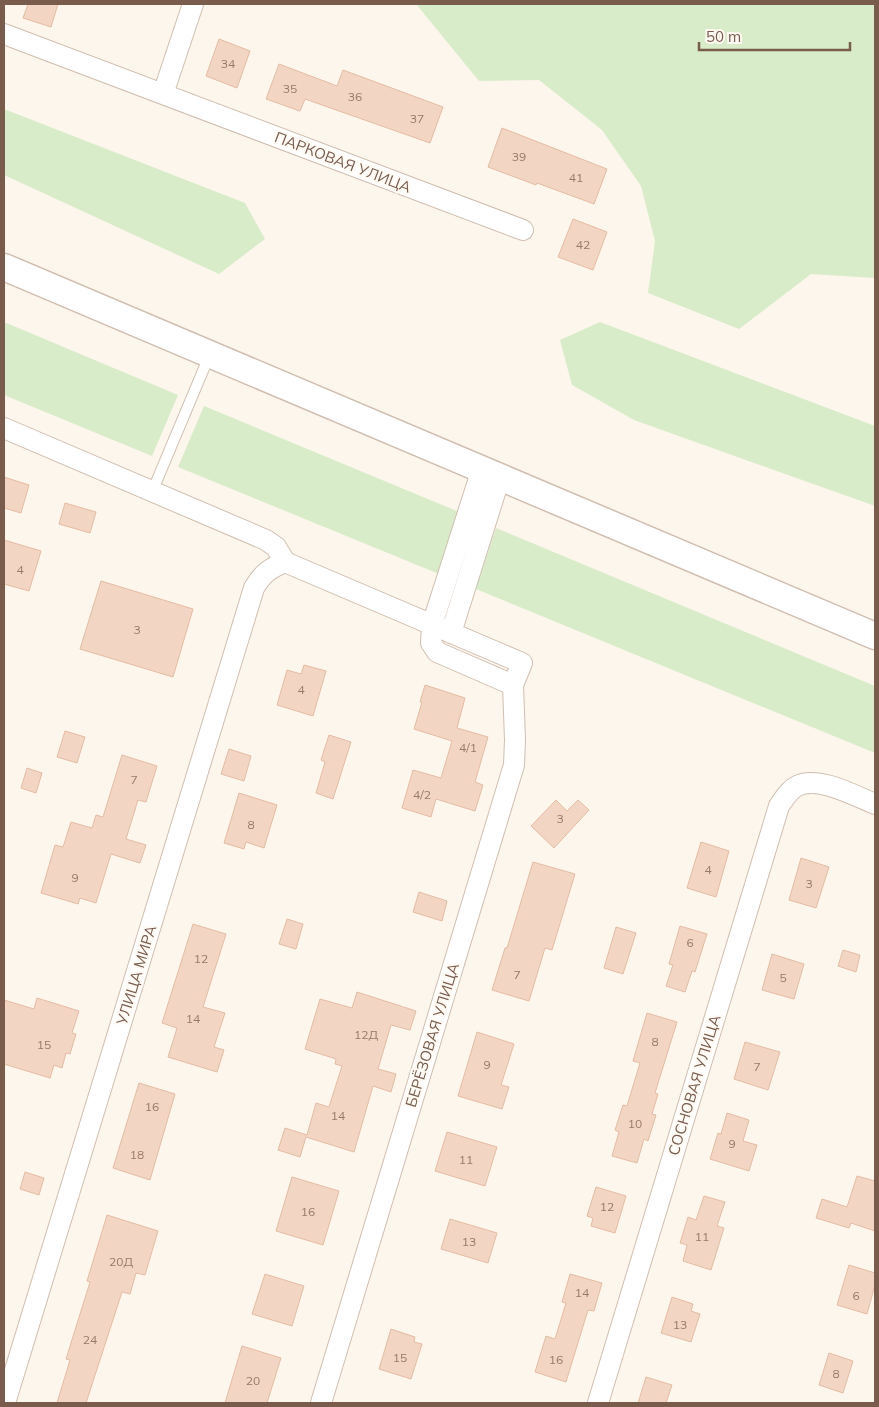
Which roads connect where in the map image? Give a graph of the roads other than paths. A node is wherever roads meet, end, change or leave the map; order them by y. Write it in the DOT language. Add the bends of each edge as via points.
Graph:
graph roads {
  1 [pos="193,4"];
  2 [pos="4,34"];
  3 [pos="163,94"];
  4 [pos="522,230"];
  5 [pos="4,267"];
  6 [pos="210,354"];
  7 [pos="4,428"];
  8 [pos="491,473"];
  9 [pos="152,492"];
  10 [pos="285,562"];
  11 [pos="432,625"];
  12 [pos="451,633"];
  13 [pos="875,636"];
  14 [pos="513,685"];
  15 [pos="875,804"];
  16 [pos="6,1403"];
  17 [pos="321,1403"];
  18 [pos="598,1403"];
  1 -- 3 [label="street"];
  2 -- 3 [label="street, ПАРКОВАЯ УЛИЦА"];
  3 -- 4 [label="street, ПАРКОВАЯ УЛИЦА"];
  5 -- 6 [label="street"];
  6 -- 8 [label="street"];
  6 -- 9 [label="lane"];
  7 -- 9 [label="street"];
  8 -- 11 [label="street"];
  8 -- 12 [label="street"];
  8 -- 13 [label="street"];
  9 -- 10 [label="street" via="266,540"];
  10 -- 11 [label="street"];
  10 -- 16 [label="street, УЛИЦА МИРА" via="271,567 254,588"];
  11 -- 12 [label="street"];
  11 -- 14 [label="street" via="431,643 437,652"];
  12 -- 14 [label="street, БЕРЁЗОВАЯ УЛИЦА" via="522,663"];
  14 -- 17 [label="street, БЕРЁЗОВАЯ УЛИЦА" via="514,765"];
  15 -- 18 [label="street, СОСНОВАЯ УЛИЦА" via="822,783 809,783 787,794 778,806"];
}
